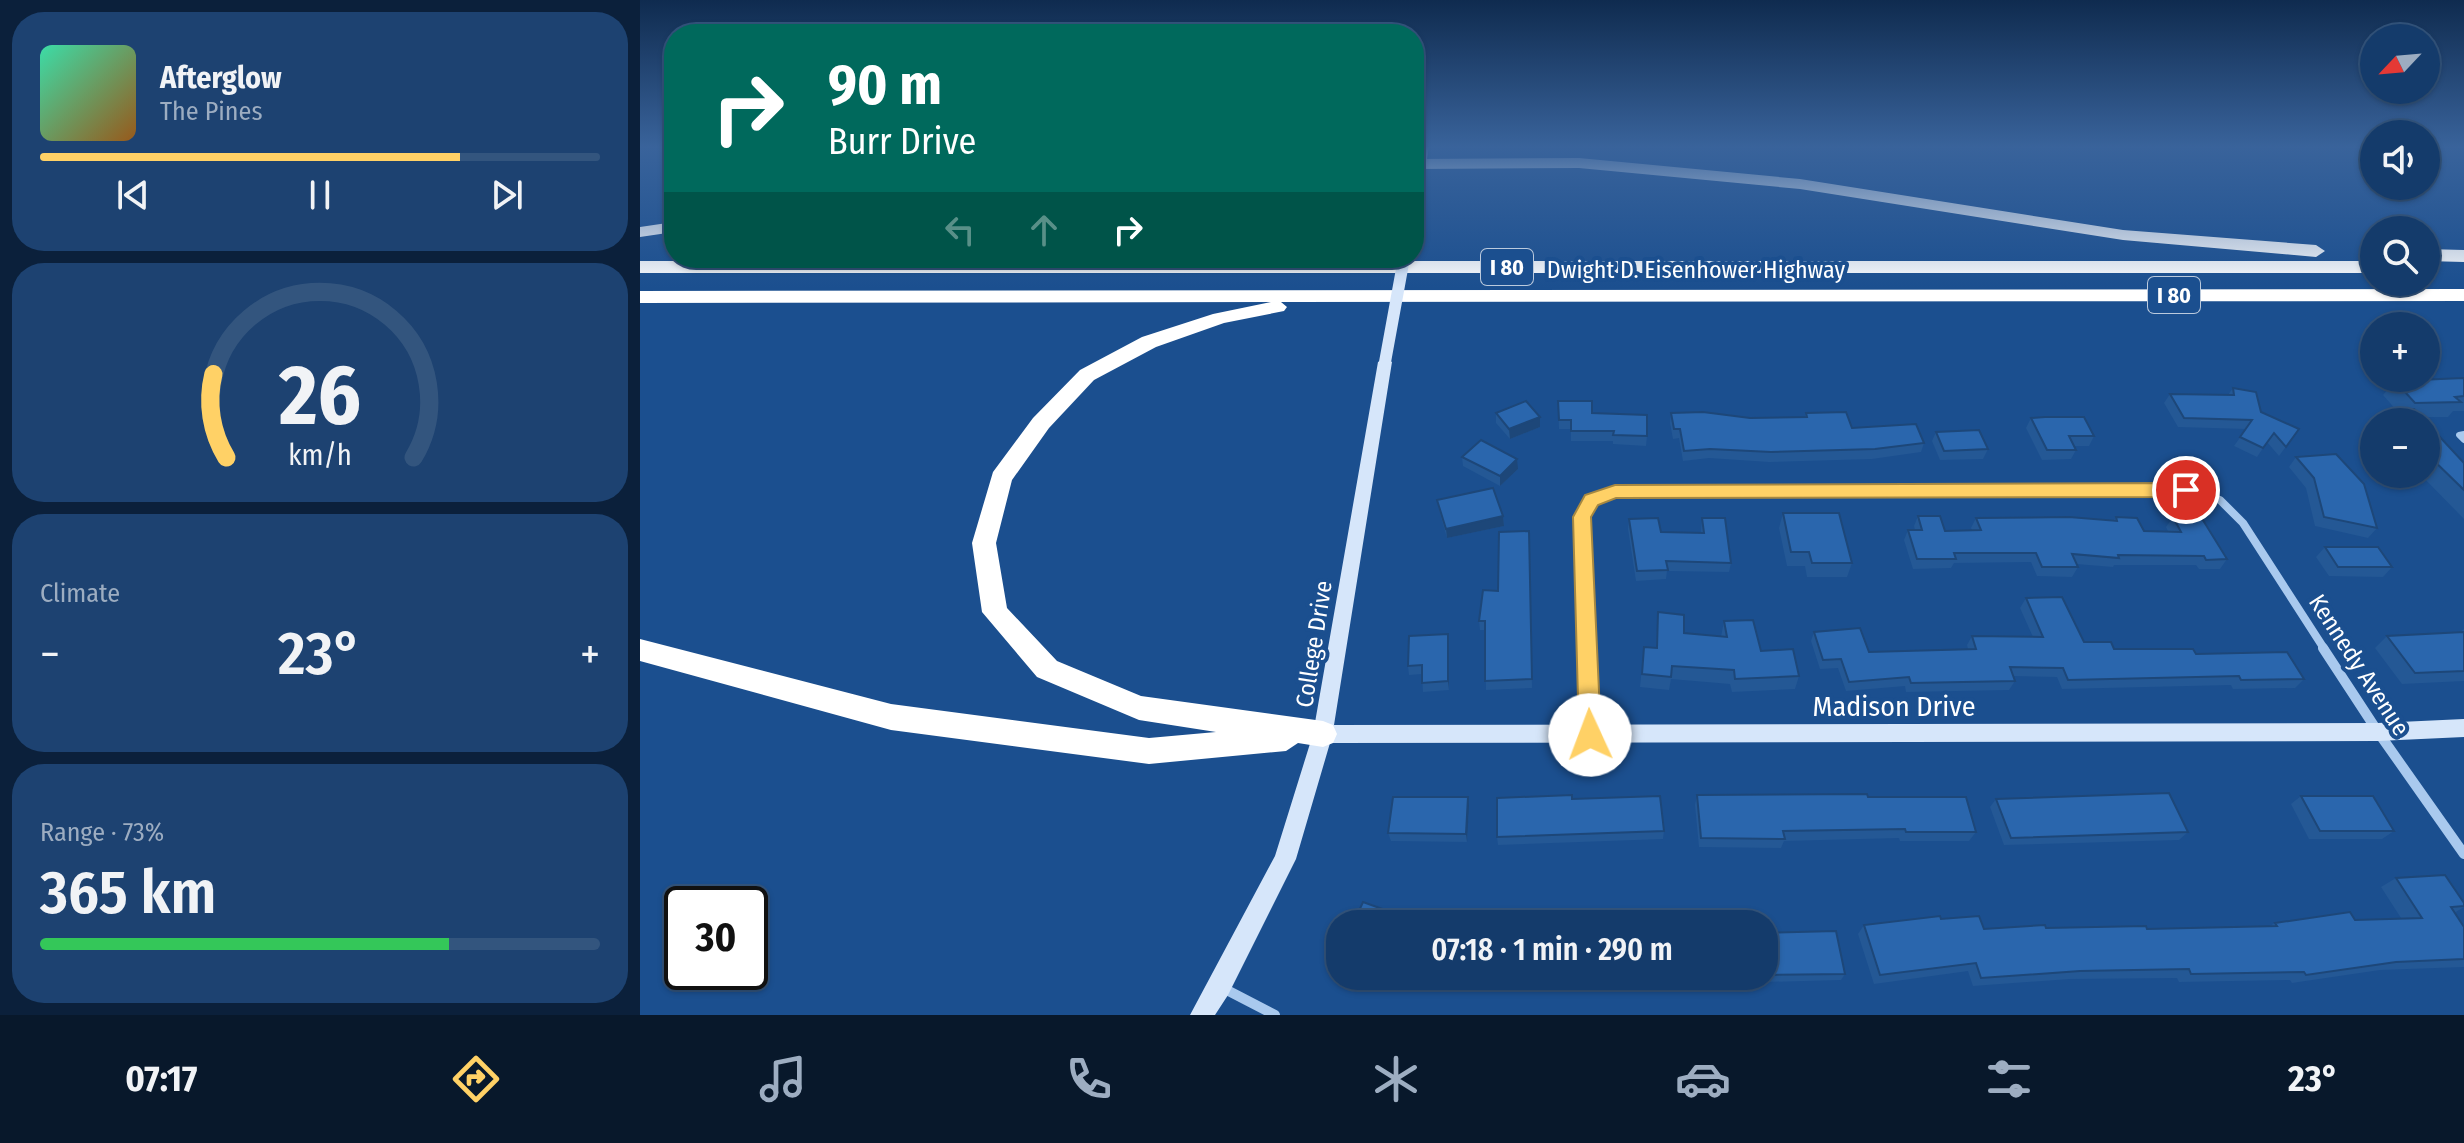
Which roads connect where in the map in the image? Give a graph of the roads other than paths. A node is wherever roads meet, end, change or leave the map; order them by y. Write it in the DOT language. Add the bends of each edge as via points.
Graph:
graph roads {
  1 [pos="1859,193"];
  2 [pos="664,228"];
  3 [pos="640,232"];
  4 [pos="2360,253"];
  5 [pos="2440,255"];
  6 [pos="2464,256"];
  7 [pos="640,267"];
  8 [pos="664,267"];
  9 [pos="1424,267"];
  10 [pos="2360,267"];
  11 [pos="2440,267"];
  12 [pos="2464,267"];
  13 [pos="1402,268"];
  14 [pos="2464,295"];
  15 [pos="640,297"];
  16 [pos="1329,297"];
  17 [pos="640,650"];
  18 [pos="2464,728"];
  19 [pos="2378,732"];
  20 [pos="1323,734"];
  21 [pos="1590,735"];
  22 [pos="2464,854"];
  23 [pos="1220,987"];
  24 [pos="1202,1015"];
  25 [pos="1275,1015"];
  1 -- 4 [label="highway, I 80" via="2123,235"];
  2 -- 3 [label="highway"];
  5 -- 6 [label="highway"];
  7 -- 8 [label="highway, Dwight D. Eisenhower Highway / I 80"];
  9 -- 10 [label="highway, Dwight D. Eisenhower Highway / I 80"];
  11 -- 12 [label="highway"];
  13 -- 20 [label="main road, College Drive, bridge"];
  14 -- 16 [label="highway, Dwight D. Eisenhower Highway / I 80"];
  15 -- 16 [label="highway, Dwight D. Eisenhower Highway / I 80"];
  16 -- 20 [label="highway, I 80" via="1220,318 1149,342 1087,375 1041,423 1001,478 984,543 995,612 1047,669 1139,708"];
  17 -- 20 [label="highway" via="891,717 1149,751"];
  18 -- 19 [label="main road, Madison Drive"];
  19 -- 21 [label="main road, Madison Drive"];
  19 -- 21 [label="street, Kennedy Avenue" via="2243,523 2220,500 2186,490 1615,491 1592,500 1582,517"];
  19 -- 22 [label="street, Kennedy Avenue"];
  20 -- 21 [label="main road, Madison Drive"];
  20 -- 23 [label="main road, College Drive" via="1285,859"];
  23 -- 24 [label="main road, College Drive"];
  23 -- 25 [label="street"];
}
